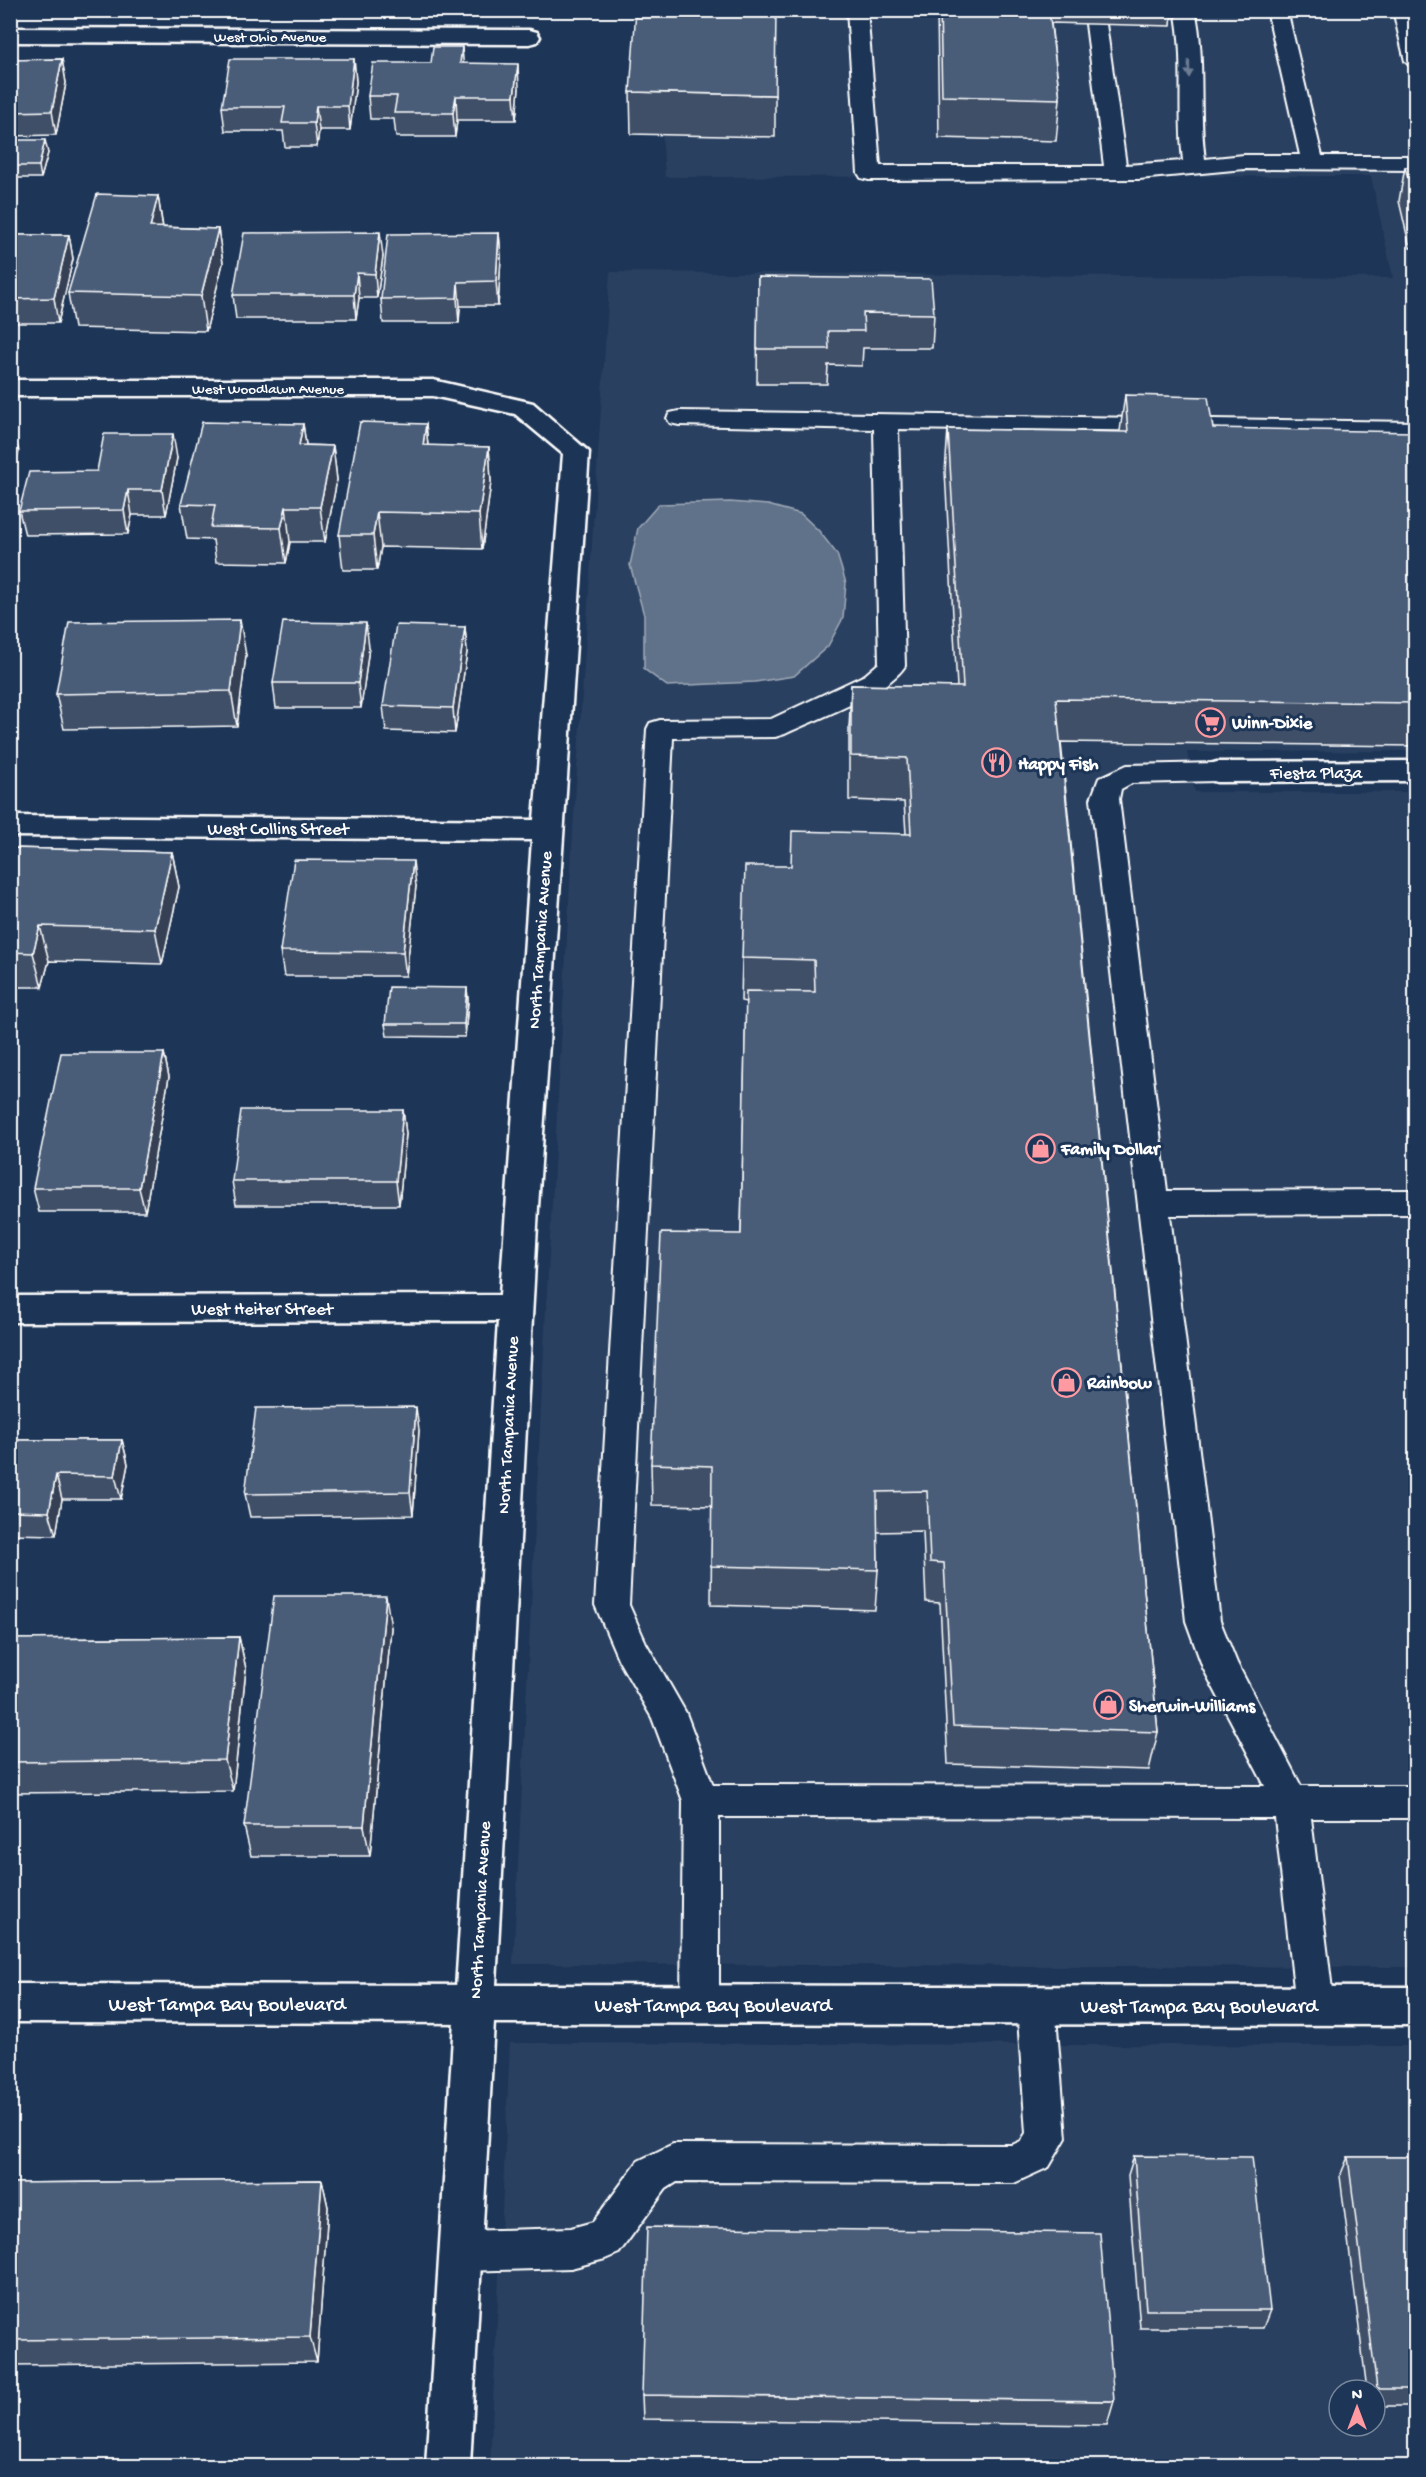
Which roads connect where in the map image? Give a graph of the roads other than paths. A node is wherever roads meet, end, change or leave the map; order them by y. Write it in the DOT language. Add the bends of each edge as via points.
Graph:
graph roads {
  1 [pos="857,10"];
  2 [pos="1185,10"];
  3 [pos="1277,10"];
  4 [pos="1403,10"];
  5 [pos="1096,24"];
  6 [pos="10,35"];
  7 [pos="529,37"];
  8 [pos="1416,61"];
  9 [pos="1313,162"];
  10 [pos="1416,163"];
  11 [pos="1195,167"];
  12 [pos="1116,172"];
  13 [pos="10,388"];
  14 [pos="524,408"];
  15 [pos="679,418"];
  16 [pos="886,422"];
  17 [pos="1416,429"];
  18 [pos="1416,771"];
  19 [pos="1217,772"];
  20 [pos="10,826"];
  21 [pos="546,830"];
  22 [pos="1416,1202"];
  23 [pos="1153,1203"];
  24 [pos="514,1308"];
  25 [pos="10,1309"];
  26 [pos="701,1801"];
  27 [pos="1291,1802"];
  28 [pos="1416,1802"];
  29 [pos="10,2003"];
  30 [pos="474,2003"];
  31 [pos="700,2004"];
  32 [pos="1036,2004"];
  33 [pos="1316,2006"];
  34 [pos="1416,2006"];
  35 [pos="460,2251"];
  36 [pos="448,2466"];
  1 -- 12 [label="lane" via="869,173"];
  2 -- 11 [label="lane, one-way"];
  3 -- 9 [label="lane"];
  4 -- 8 [label="lane"];
  5 -- 12 [label="lane"];
  6 -- 7 [label="street, West Ohio Avenue"];
  9 -- 10 [label="lane"];
  9 -- 11 [label="lane"];
  11 -- 12 [label="lane"];
  13 -- 14 [label="street, West Woodlawn Avenue" via="433,388"];
  14 -- 21 [label="street, North Tampania Avenue" via="576,452"];
  15 -- 16 [label="lane"];
  16 -- 17 [label="lane"];
  16 -- 26 [label="lane" via="892,666 874,681 775,728 660,729 612,1605 631,1650 668,1713"];
  18 -- 19 [label="street, Fiesta Plaza"];
  19 -- 23 [label="lane" via="1127,774 1109,784 1105,799"];
  20 -- 21 [label="street, West Collins Street"];
  21 -- 24 [label="street, North Tampania Avenue"];
  22 -- 23 [label="lane"];
  23 -- 27 [label="lane" via="1203,1621 1221,1668"];
  24 -- 25 [label="street, West Heiter Street"];
  24 -- 30 [label="street, North Tampania Avenue"];
  26 -- 27 [label="lane"];
  26 -- 31 [label="lane"];
  27 -- 28 [label="lane"];
  27 -- 33 [label="lane"];
  29 -- 30 [label="street, West Tampa Bay Boulevard"];
  30 -- 31 [label="street, West Tampa Bay Boulevard"];
  30 -- 35 [label="street, North Tampania Avenue"];
  31 -- 32 [label="street, West Tampa Bay Boulevard"];
  32 -- 33 [label="street, West Tampa Bay Boulevard"];
  32 -- 35 [label="lane" via="1046,2139 1035,2154 1014,2164 673,2163 652,2175 605,2239 571,2248"];
  33 -- 34 [label="street, West Tampa Bay Boulevard"];
  35 -- 36 [label="street, North Tampania Avenue"];
}
